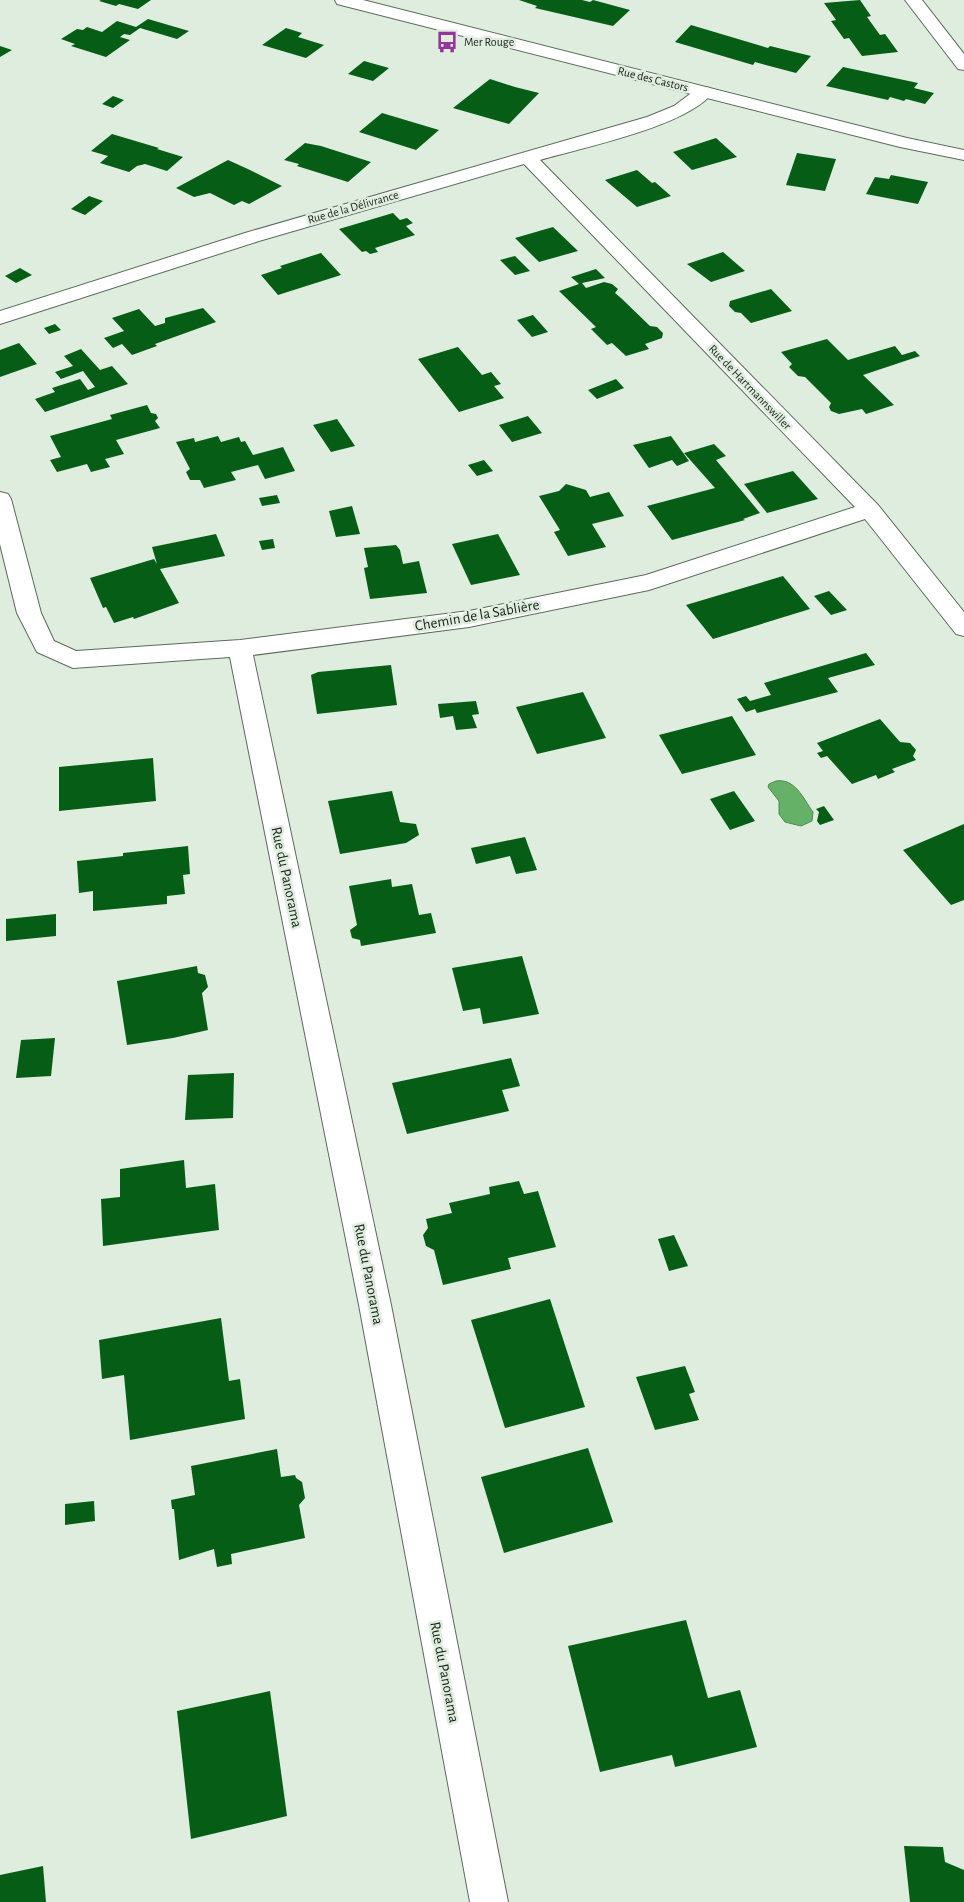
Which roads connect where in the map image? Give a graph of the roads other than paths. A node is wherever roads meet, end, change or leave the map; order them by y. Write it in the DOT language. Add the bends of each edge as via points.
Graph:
graph roads {
  1 [pos="343,0"];
  2 [pos="913,0"];
  3 [pos="964,65"];
  4 [pos="704,92"];
  5 [pos="964,155"];
  6 [pos="526,156"];
  7 [pos="0,318"];
  8 [pos="0,499"];
  9 [pos="870,510"];
  10 [pos="964,628"];
  11 [pos="240,648"];
  12 [pos="489,1902"];
  1 -- 4 [label="street, Rue des Castors"];
  2 -- 3 [label="street"];
  4 -- 5 [label="street, Rue des Castors"];
  4 -- 6 [label="street, Rue de la Délivrance" via="680,110 653,120"];
  6 -- 7 [label="street, Rue de la Délivrance" via="252,237"];
  6 -- 9 [label="street, Rue de Hartmannswiller"];
  8 -- 11 [label="street, Chemin de la Sablière" via="29,614 45,646 73,660"];
  9 -- 10 [label="street, Rue de Hartmannswiller"];
  9 -- 11 [label="street, Chemin de la Sablière" via="649,582 469,619"];
  11 -- 12 [label="street, Rue du Panorama" via="375,1305"];
}
